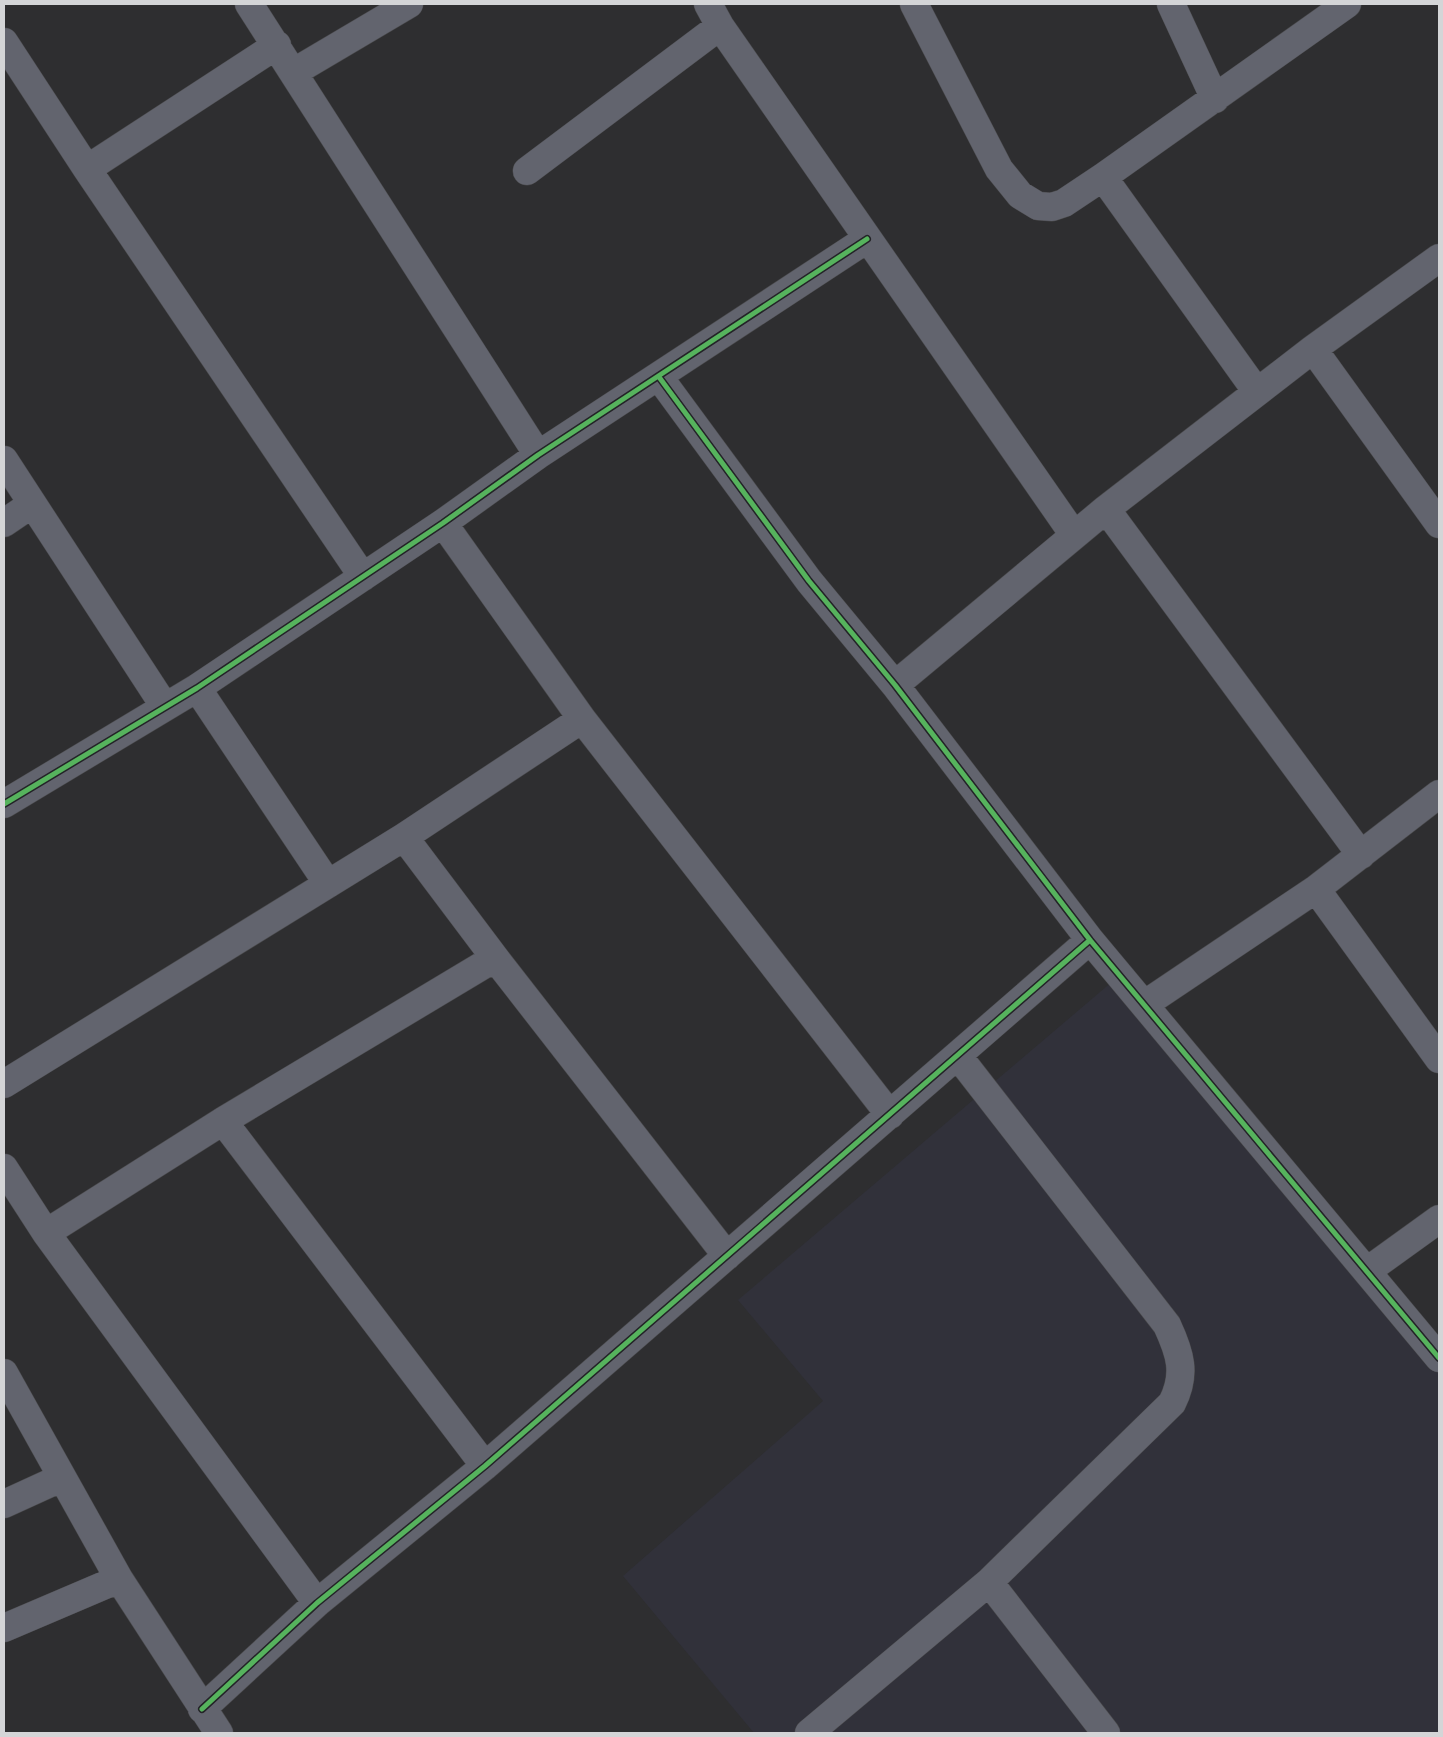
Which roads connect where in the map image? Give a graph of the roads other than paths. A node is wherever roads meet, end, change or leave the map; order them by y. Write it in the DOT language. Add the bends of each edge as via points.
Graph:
graph roads {
  1 [pos="249,4"];
  2 [pos="409,4"];
  3 [pos="914,4"];
  4 [pos="1171,4"];
  5 [pos="1348,4"];
  6 [pos="714,15"];
  7 [pos="4,42"];
  8 [pos="276,45"];
  9 [pos="294,72"];
  10 [pos="1215,99"];
  11 [pos="87,169"];
  12 [pos="527,171"];
  13 [pos="1102,177"];
  14 [pos="867,239"];
  15 [pos="1439,258"];
  16 [pos="1313,350"];
  17 [pos="659,377"];
  18 [pos="1257,392"];
  19 [pos="538,455"];
  20 [pos="4,460"];
  21 [pos="32,504"];
  22 [pos="1106,509"];
  23 [pos="4,523"];
  24 [pos="443,523"];
  25 [pos="1439,524"];
  26 [pos="1074,535"];
  27 [pos="362,577"];
  28 [pos="895,685"];
  29 [pos="197,688"];
  30 [pos="165,707"];
  31 [pos="582,719"];
  32 [pos="1439,794"];
  33 [pos="4,804"];
  34 [pos="404,837"];
  35 [pos="1361,854"];
  36 [pos="328,884"];
  37 [pos="1316,890"];
  38 [pos="1090,940"];
  39 [pos="495,958"];
  40 [pos="1145,1004"];
  41 [pos="958,1056"];
  42 [pos="1439,1060"];
  43 [pos="4,1084"];
  44 [pos="890,1116"];
  45 [pos="224,1121"];
  46 [pos="4,1168"];
  47 [pos="1439,1219"];
  48 [pos="46,1233"];
  49 [pos="727,1256"];
  50 [pos="1367,1270"];
  51 [pos="1439,1358"];
  52 [pos="4,1375"];
  53 [pos="485,1466"];
  54 [pos="61,1478"];
  55 [pos="4,1504"];
  56 [pos="119,1579"];
  57 [pos="989,1582"];
  58 [pos="317,1603"];
  59 [pos="4,1628"];
  60 [pos="202,1709"];
  61 [pos="219,1733"];
  62 [pos="809,1733"];
  63 [pos="1106,1733"];
  1 -- 8 [label="street"];
  2 -- 9 [label="street"];
  3 -- 13 [label="street" via="999,169 1020,195 1038,206 1052,207 1064,203"];
  4 -- 10 [label="street"];
  5 -- 10 [label="street"];
  6 -- 12 [label="street"];
  6 -- 14 [label="street"];
  7 -- 11 [label="street"];
  8 -- 9 [label="street"];
  8 -- 11 [label="street"];
  9 -- 19 [label="street"];
  10 -- 13 [label="street"];
  11 -- 27 [label="street"];
  13 -- 18 [label="street"];
  14 -- 17 [label="street"];
  14 -- 26 [label="street"];
  15 -- 16 [label="street"];
  16 -- 18 [label="street"];
  16 -- 25 [label="street"];
  17 -- 19 [label="street"];
  17 -- 28 [label="street" via="809,581"];
  18 -- 22 [label="street"];
  19 -- 24 [label="street"];
  20 -- 21 [label="street"];
  21 -- 23 [label="street"];
  21 -- 30 [label="street"];
  22 -- 26 [label="street"];
  22 -- 35 [label="street"];
  24 -- 27 [label="street"];
  24 -- 31 [label="street"];
  26 -- 28 [label="street"];
  27 -- 29 [label="street"];
  28 -- 38 [label="street"];
  29 -- 30 [label="street"];
  29 -- 36 [label="street"];
  30 -- 33 [label="street"];
  31 -- 34 [label="street"];
  31 -- 44 [label="street"];
  32 -- 35 [label="street"];
  34 -- 36 [label="street"];
  34 -- 39 [label="street"];
  35 -- 37 [label="street"];
  36 -- 43 [label="street"];
  37 -- 40 [label="street"];
  37 -- 42 [label="street"];
  38 -- 40 [label="street"];
  38 -- 41 [label="street"];
  39 -- 45 [label="street"];
  39 -- 49 [label="street"];
  40 -- 50 [label="street"];
  41 -- 44 [label="street"];
  41 -- 57 [label="street" via="1167,1325 1176,1345 1181,1369 1179,1389 1172,1403"];
  44 -- 49 [label="street"];
  45 -- 48 [label="street"];
  45 -- 53 [label="street"];
  46 -- 48 [label="street"];
  47 -- 50 [label="street"];
  48 -- 58 [label="street"];
  49 -- 53 [label="street"];
  50 -- 51 [label="street"];
  52 -- 54 [label="street"];
  53 -- 58 [label="street"];
  54 -- 55 [label="street"];
  54 -- 56 [label="street"];
  56 -- 59 [label="street"];
  56 -- 60 [label="street"];
  57 -- 62 [label="street"];
  57 -- 63 [label="street"];
  58 -- 60 [label="street"];
  60 -- 61 [label="street"];
}
